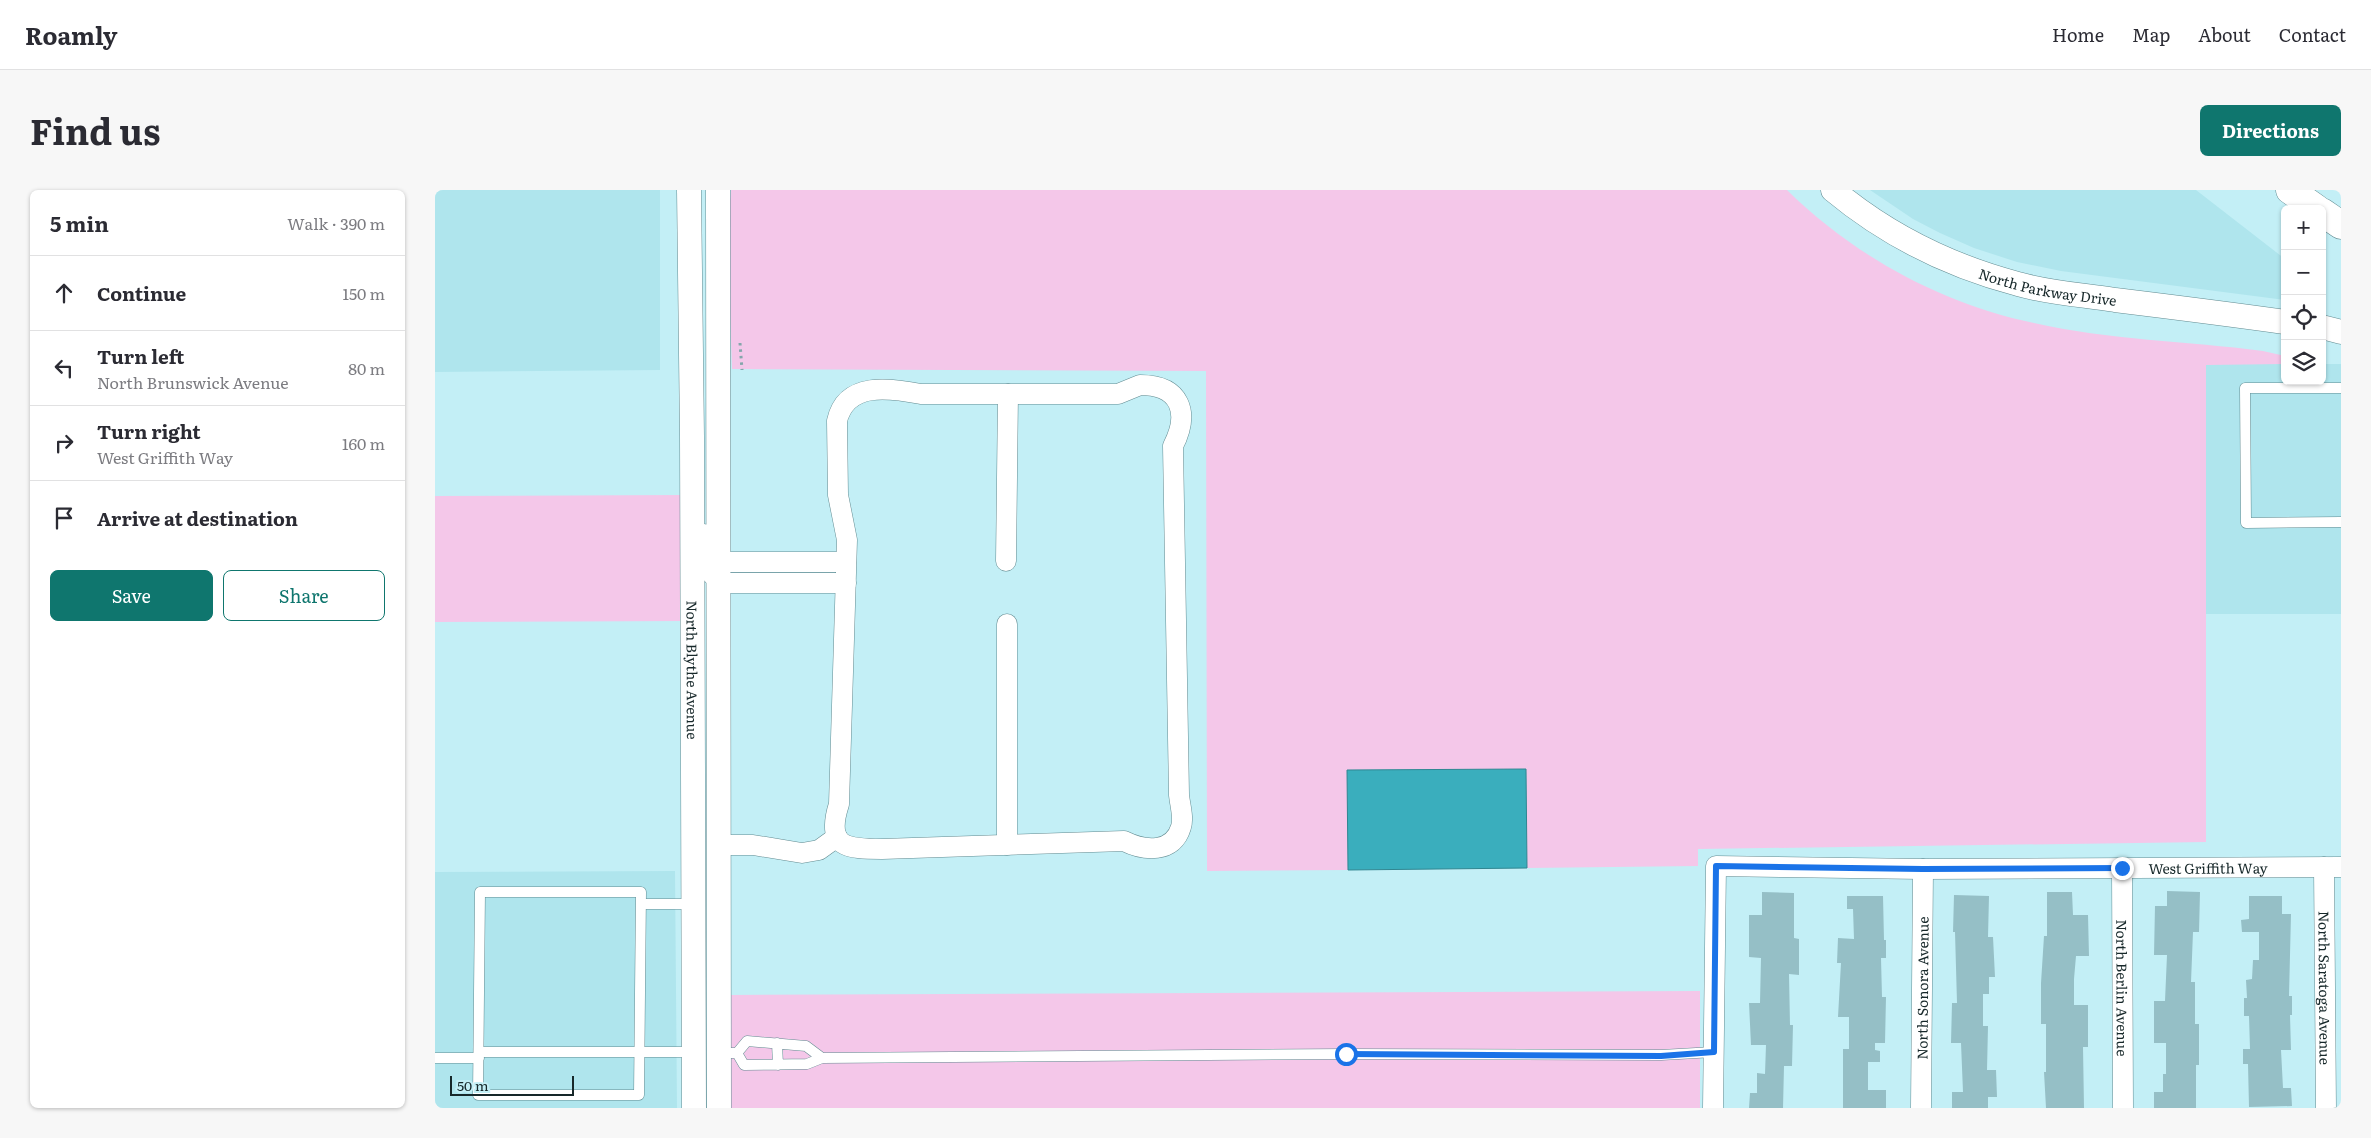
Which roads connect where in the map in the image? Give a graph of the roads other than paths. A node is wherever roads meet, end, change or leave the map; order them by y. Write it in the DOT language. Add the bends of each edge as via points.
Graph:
graph roads {
  1 [pos="689,190"];
  2 [pos="718,190"];
  3 [pos="1833,190"];
  4 [pos="2290,190"];
  5 [pos="2311,205"];
  6 [pos="2326,215"];
  7 [pos="2341,225"];
  8 [pos="2281,321"];
  9 [pos="2326,328"];
  10 [pos="2341,332"];
  11 [pos="2341,388"];
  12 [pos="1008,394"];
  13 [pos="693,436"];
  14 [pos="2341,522"];
  15 [pos="1006,561"];
  16 [pos="787,562"];
  17 [pos="846,562"];
  18 [pos="719,571"];
  19 [pos="787,583"];
  20 [pos="846,583"];
  21 [pos="1007,624"];
  22 [pos="837,837"];
  23 [pos="719,845"];
  24 [pos="1007,845"];
  25 [pos="2332,867"];
  26 [pos="2122,868"];
  27 [pos="1923,869"];
  28 [pos="718,903"];
  29 [pos="641,904"];
  30 [pos="694,904"];
  31 [pos="777,1043"];
  32 [pos="640,1052"];
  33 [pos="695,1052"];
  34 [pos="1714,1052"];
  35 [pos="728,1053"];
  36 [pos="479,1055"];
  37 [pos="435,1058"];
  38 [pos="822,1058"];
  39 [pos="778,1065"];
  40 [pos="695,1108"];
  41 [pos="719,1108"];
  42 [pos="1713,1108"];
  43 [pos="1921,1108"];
  44 [pos="2123,1108"];
  45 [pos="2326,1108"];
  1 -- 13 [label="street, North Blythe Avenue"];
  2 -- 18 [label="street, North Blythe Avenue"];
  3 -- 8 [label="street, North Parkway Drive" via="1855,209 1924,249 1978,272 2020,285"];
  4 -- 5 [label="highway"];
  6 -- 7 [label="highway"];
  9 -- 10 [label="street"];
  11 -- 14 [label="lane" via="2245,388 2245,426 2246,523"];
  12 -- 15 [label="street"];
  12 -- 17 [label="street" via="921,394 881,389 857,394 846,402 837,421 838,495 847,540"];
  12 -- 24 [label="street" via="1118,394 1140,385 1155,385 1169,391 1179,403 1181,430 1173,446 1182,826 1167,846 1153,849 1124,841"];
  13 -- 18 [label="street, North Blythe Avenue" via="703,462 704,560 709,572"];
  13 -- 30 [label="street, North Blythe Avenue"];
  16 -- 17 [label="street"];
  16 -- 18 [label="street"];
  16 -- 19 [label="street"];
  17 -- 20 [label="street"];
  18 -- 19 [label="street" via="730,583"];
  18 -- 23 [label="street, North Blythe Avenue"];
  19 -- 20 [label="street"];
  20 -- 22 [label="street" via="839,804 833,825"];
  21 -- 24 [label="street"];
  22 -- 23 [label="street" via="819,850 803,853 753,845"];
  22 -- 24 [label="street" via="851,849"];
  23 -- 28 [label="street, North Blythe Avenue"];
  25 -- 26 [label="street, West Griffith Way"];
  25 -- 45 [label="street, North Saratoga Avenue"];
  26 -- 27 [label="street, West Griffith Way"];
  26 -- 44 [label="street, North Berlin Avenue"];
  27 -- 34 [label="street, West Griffith Way" via="1716,866"];
  27 -- 43 [label="street, North Sonora Avenue"];
  28 -- 30 [label="street"];
  28 -- 35 [label="street, North Blythe Avenue"];
  29 -- 30 [label="lane"];
  29 -- 32 [label="lane"];
  29 -- 36 [label="lane" via="641,892 480,892"];
  30 -- 33 [label="street, North Blythe Avenue"];
  31 -- 35 [label="lane" via="747,1042"];
  31 -- 38 [label="lane" via="806,1046"];
  31 -- 39 [label="lane"];
  32 -- 33 [label="lane"];
  32 -- 36 [label="lane"];
  32 -- 36 [label="lane" via="639,1094 478,1095"];
  33 -- 40 [label="street, North Blythe Avenue"];
  34 -- 38 [label="lane" via="1661,1056 1326,1054"];
  34 -- 42 [label="street"];
  35 -- 39 [label="lane" via="744,1065"];
  35 -- 41 [label="street, North Blythe Avenue"];
  36 -- 37 [label="lane"];
  38 -- 39 [label="lane" via="807,1064"];
}
